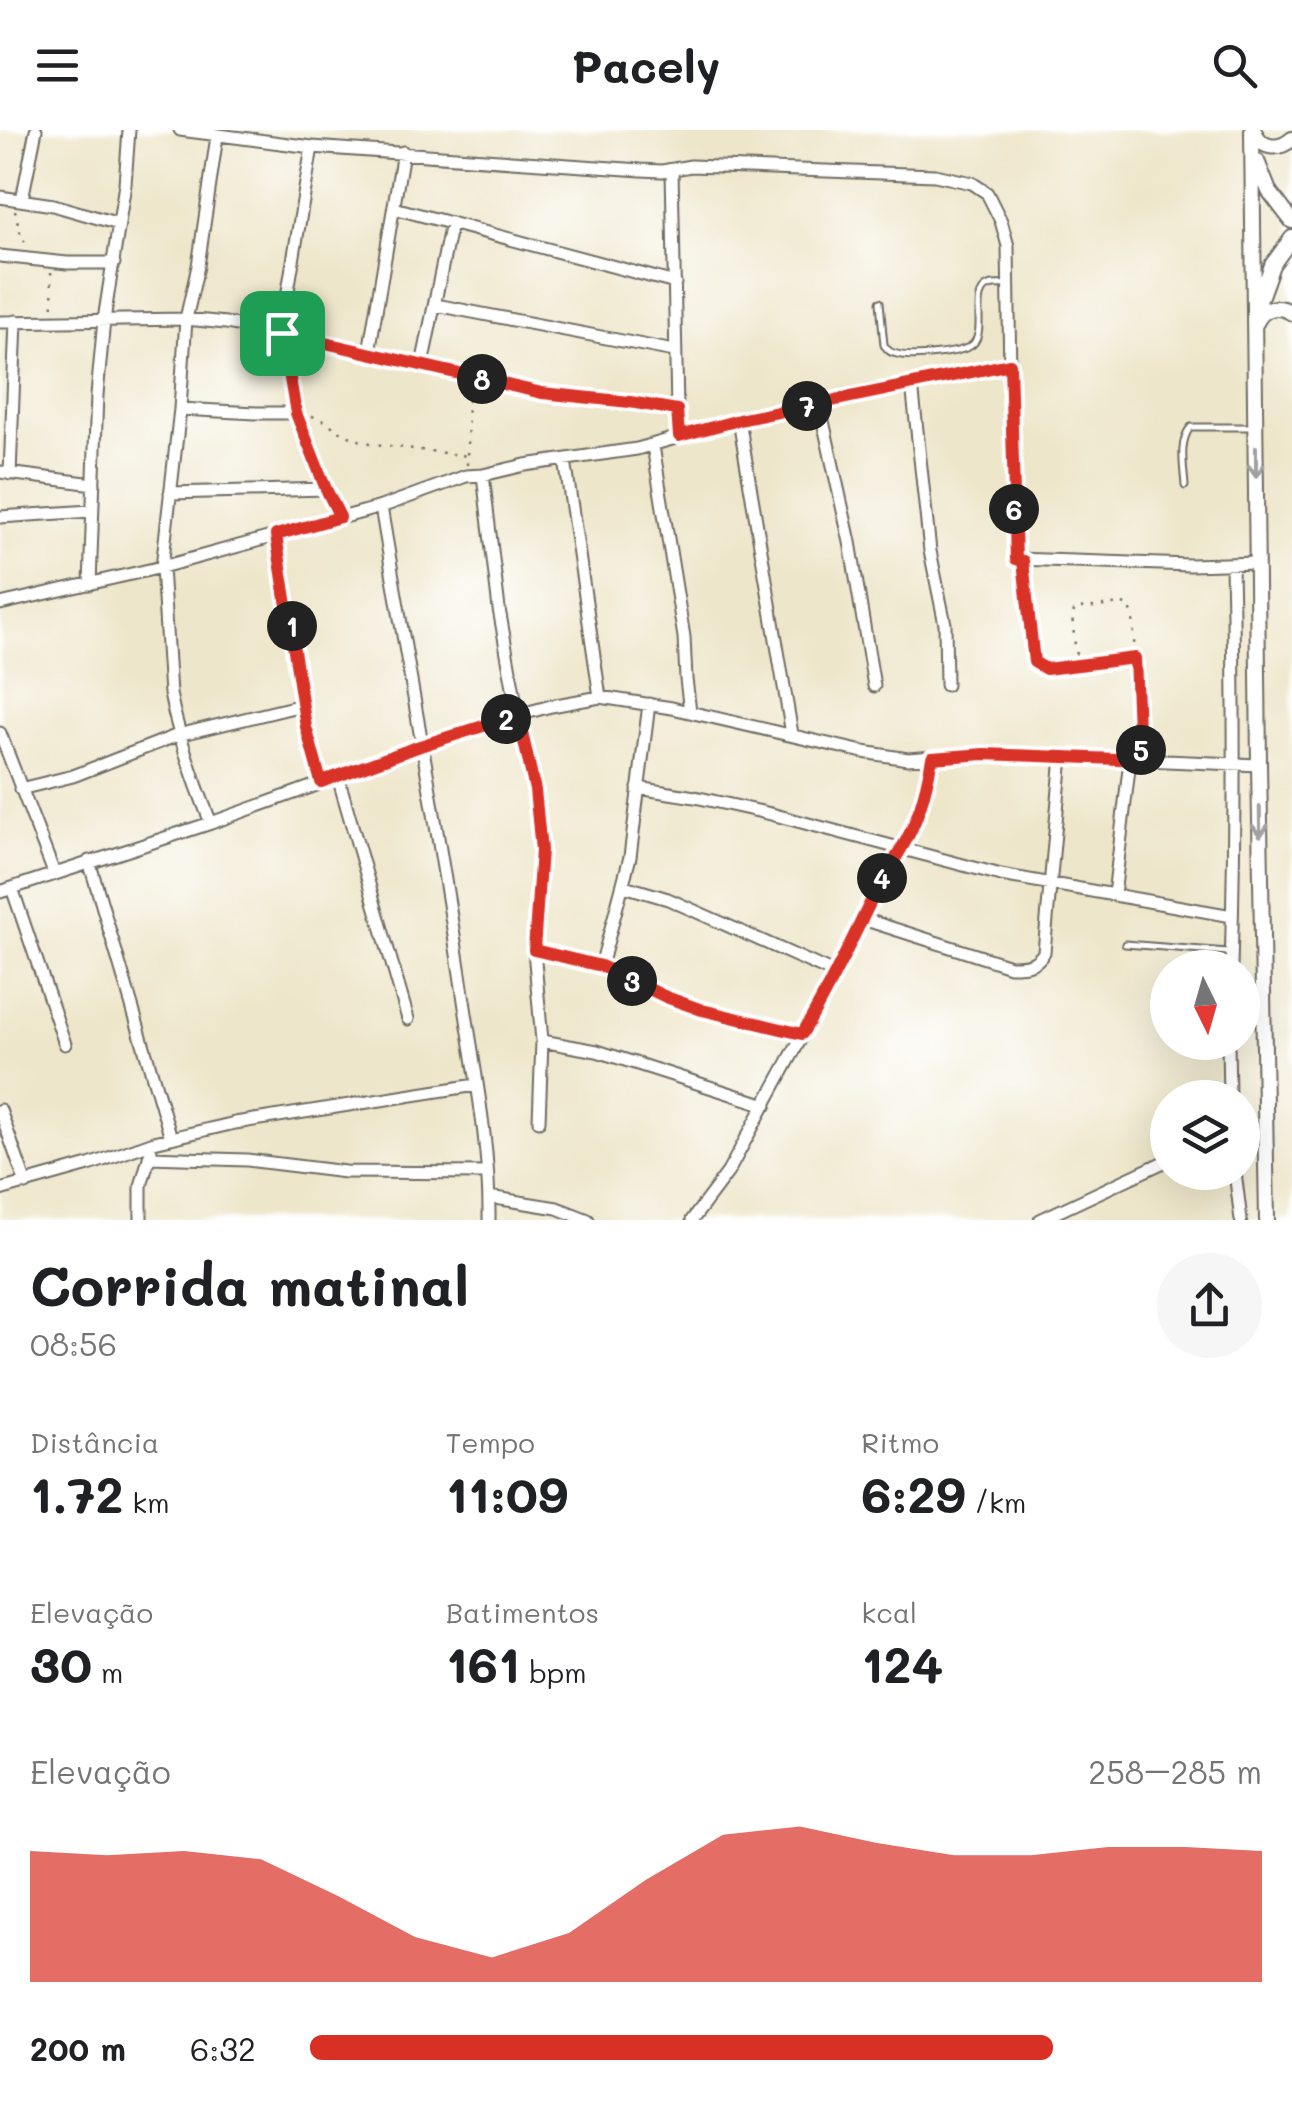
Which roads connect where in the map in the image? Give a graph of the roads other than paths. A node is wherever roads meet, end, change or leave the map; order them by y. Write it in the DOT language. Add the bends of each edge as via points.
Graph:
graph roads {
  1 [pos="36,130"];
  2 [pos="129,130"];
  3 [pos="180,130"];
  4 [pos="1252,135"];
  5 [pos="217,136"];
  6 [pos="1292,139"];
  7 [pos="312,147"];
  8 [pos="403,152"];
  9 [pos="672,170"];
  10 [pos="0,196"];
  11 [pos="22,200"];
  12 [pos="394,208"];
  13 [pos="1292,221"];
  14 [pos="450,223"];
  15 [pos="119,224"];
  16 [pos="1292,238"];
  17 [pos="0,256"];
  18 [pos="114,264"];
  19 [pos="675,282"];
  20 [pos="1010,284"];
  21 [pos="880,302"];
  22 [pos="436,305"];
  23 [pos="1292,313"];
  24 [pos="186,319"];
  25 [pos="104,320"];
  26 [pos="16,321"];
  27 [pos="0,322"];
  28 [pos="1254,330"];
  29 [pos="282,333"];
  30 [pos="674,350"];
  31 [pos="368,352"];
  32 [pos="1010,364"];
  33 [pos="422,365"];
  34 [pos="912,384"];
  35 [pos="819,404"];
  36 [pos="180,409"];
  37 [pos="677,410"];
  38 [pos="296,413"];
  39 [pos="739,420"];
  40 [pos="1256,427"];
  41 [pos="679,436"];
  42 [pos="653,446"];
  43 [pos="565,460"];
  44 [pos="5,473"];
  45 [pos="482,475"];
  46 [pos="94,484"];
  47 [pos="1185,486"];
  48 [pos="326,489"];
  49 [pos="170,492"];
  50 [pos="381,507"];
  51 [pos="91,511"];
  52 [pos="0,517"];
  53 [pos="340,517"];
  54 [pos="276,535"];
  55 [pos="1257,563"];
  56 [pos="1232,566"];
  57 [pos="162,568"];
  58 [pos="90,584"];
  59 [pos="0,604"];
  60 [pos="946,684"];
  61 [pos="874,686"];
  62 [pos="600,697"];
  63 [pos="648,704"];
  64 [pos="302,705"];
  65 [pos="690,712"];
  66 [pos="518,715"];
  67 [pos="0,733"];
  68 [pos="792,734"];
  69 [pos="178,735"];
  70 [pos="420,746"];
  71 [pos="1062,756"];
  72 [pos="932,758"];
  73 [pos="1136,760"];
  74 [pos="1234,765"];
  75 [pos="1258,765"];
  76 [pos="338,777"];
  77 [pos="321,782"];
  78 [pos="20,788"];
  79 [pos="638,788"];
  80 [pos="211,823"];
  81 [pos="902,849"];
  82 [pos="89,861"];
  83 [pos="54,874"];
  84 [pos="1050,884"];
  85 [pos="624,886"];
  86 [pos="6,890"];
  87 [pos="1114,894"];
  88 [pos="1232,916"];
  89 [pos="863,920"];
  90 [pos="1125,944"];
  91 [pos="534,950"];
  92 [pos="1204,950"];
  93 [pos="1231,950"];
  94 [pos="601,966"];
  95 [pos="836,974"];
  96 [pos="408,1019"];
  97 [pos="802,1034"];
  98 [pos="542,1041"];
  99 [pos="65,1044"];
  100 [pos="476,1085"];
  101 [pos="766,1105"];
  102 [pos="1,1117"];
  103 [pos="539,1121"];
  104 [pos="171,1138"];
  105 [pos="154,1142"];
  106 [pos="149,1157"];
  107 [pos="1150,1168"];
  108 [pos="488,1173"];
  109 [pos="26,1184"];
  110 [pos="0,1190"];
  111 [pos="1237,1190"];
  112 [pos="489,1197"];
  113 [pos="141,1220"];
  114 [pos="489,1220"];
  115 [pos="588,1220"];
  116 [pos="692,1220"];
  117 [pos="1040,1220"];
  118 [pos="1241,1220"];
  119 [pos="1267,1220"];
  1 -- 11 [label="street"];
  2 -- 15 [label="street"];
  3 -- 5 [label="street"];
  4 -- 6 [label="street" via="1268,146"];
  4 -- 13 [label="street" via="1268,190"];
  4 -- 28 [label="street"];
  5 -- 7 [label="street"];
  5 -- 24 [label="street"];
  7 -- 8 [label="street"];
  7 -- 29 [label="street"];
  8 -- 9 [label="street"];
  8 -- 12 [label="street"];
  9 -- 19 [label="street"];
  9 -- 20 [label="street" via="936,175 972,183 987,194 1001,221"];
  10 -- 11 [label="street"];
  11 -- 15 [label="street"];
  12 -- 14 [label="street"];
  12 -- 31 [label="street"];
  14 -- 19 [label="street"];
  14 -- 22 [label="street"];
  15 -- 18 [label="street"];
  16 -- 28 [label="street" via="1272,265"];
  17 -- 18 [label="street"];
  18 -- 25 [label="street"];
  19 -- 30 [label="street"];
  20 -- 21 [label="lane" via="985,288 978,334 965,350 894,354 884,346"];
  20 -- 32 [label="street"];
  22 -- 30 [label="street"];
  22 -- 33 [label="street"];
  23 -- 28 [label="street" via="1270,308"];
  24 -- 25 [label="street"];
  24 -- 29 [label="street"];
  24 -- 36 [label="street"];
  25 -- 26 [label="street"];
  25 -- 46 [label="street"];
  26 -- 27 [label="street"];
  26 -- 44 [label="street"];
  28 -- 40 [label="street"];
  29 -- 31 [label="street"];
  29 -- 38 [label="street"];
  30 -- 37 [label="street"];
  31 -- 33 [label="street"];
  32 -- 34 [label="street"];
  32 -- 56 [label="street" via="1016,559"];
  33 -- 37 [label="street" via="557,396"];
  34 -- 35 [label="street"];
  34 -- 60 [label="street" via="945,624"];
  35 -- 39 [label="street"];
  35 -- 61 [label="street"];
  36 -- 38 [label="street"];
  36 -- 49 [label="street"];
  37 -- 41 [label="street"];
  38 -- 48 [label="street"];
  39 -- 41 [label="street"];
  39 -- 68 [label="street"];
  40 -- 47 [label="lane" via="1191,427 1184,440"];
  40 -- 55 [label="street, one-way"];
  41 -- 42 [label="street"];
  42 -- 43 [label="street"];
  42 -- 65 [label="street"];
  43 -- 45 [label="street"];
  43 -- 62 [label="street"];
  44 -- 46 [label="street"];
  45 -- 50 [label="street"];
  45 -- 66 [label="street"];
  46 -- 51 [label="street"];
  48 -- 49 [label="street"];
  48 -- 53 [label="street"];
  49 -- 57 [label="street"];
  50 -- 53 [label="street"];
  50 -- 70 [label="street"];
  51 -- 52 [label="street"];
  51 -- 58 [label="street"];
  53 -- 54 [label="street"];
  54 -- 57 [label="street"];
  54 -- 64 [label="street"];
  55 -- 56 [label="street"];
  55 -- 75 [label="street"];
  56 -- 74 [label="street"];
  57 -- 58 [label="street"];
  57 -- 69 [label="street"];
  58 -- 59 [label="street"];
  62 -- 63 [label="street"];
  62 -- 66 [label="street"];
  63 -- 65 [label="street"];
  63 -- 79 [label="street"];
  64 -- 69 [label="street"];
  64 -- 77 [label="street"];
  65 -- 68 [label="street"];
  66 -- 70 [label="street"];
  66 -- 91 [label="street" via="540,838"];
  67 -- 78 [label="street"];
  68 -- 72 [label="street" via="863,752"];
  69 -- 78 [label="street" via="72,776"];
  69 -- 80 [label="street"];
  70 -- 76 [label="street"];
  70 -- 100 [label="street"];
  71 -- 72 [label="street"];
  71 -- 73 [label="street"];
  71 -- 84 [label="street"];
  72 -- 81 [label="street" via="925,798"];
  73 -- 74 [label="street"];
  73 -- 87 [label="street"];
  74 -- 75 [label="street"];
  74 -- 88 [label="street"];
  75 -- 119 [label="street, one-way"];
  76 -- 77 [label="street"];
  76 -- 96 [label="street"];
  77 -- 80 [label="street"];
  78 -- 83 [label="street"];
  79 -- 81 [label="street"];
  79 -- 85 [label="street"];
  80 -- 82 [label="street"];
  81 -- 84 [label="street"];
  81 -- 89 [label="street"];
  82 -- 83 [label="street"];
  82 -- 104 [label="street"];
  83 -- 86 [label="street"];
  84 -- 87 [label="street"];
  84 -- 89 [label="street" via="1044,952 1024,966"];
  85 -- 94 [label="street"];
  85 -- 95 [label="street"];
  86 -- 99 [label="street"];
  87 -- 88 [label="street"];
  88 -- 93 [label="street"];
  89 -- 95 [label="street"];
  90 -- 92 [label="lane"];
  91 -- 94 [label="street"];
  91 -- 98 [label="street"];
  94 -- 97 [label="street" via="702,1010"];
  95 -- 97 [label="street"];
  97 -- 101 [label="street"];
  98 -- 101 [label="street"];
  98 -- 103 [label="street"];
  100 -- 104 [label="street"];
  100 -- 108 [label="street"];
  101 -- 116 [label="street"];
  102 -- 109 [label="street"];
  104 -- 105 [label="street"];
  105 -- 106 [label="street"];
  105 -- 109 [label="street"];
  106 -- 108 [label="street" via="345,1172"];
  106 -- 113 [label="street"];
  107 -- 117 [label="street"];
  108 -- 112 [label="street"];
  109 -- 110 [label="street"];
  111 -- 118 [label="street"];
  112 -- 114 [label="street"];
  112 -- 115 [label="street"];
}
